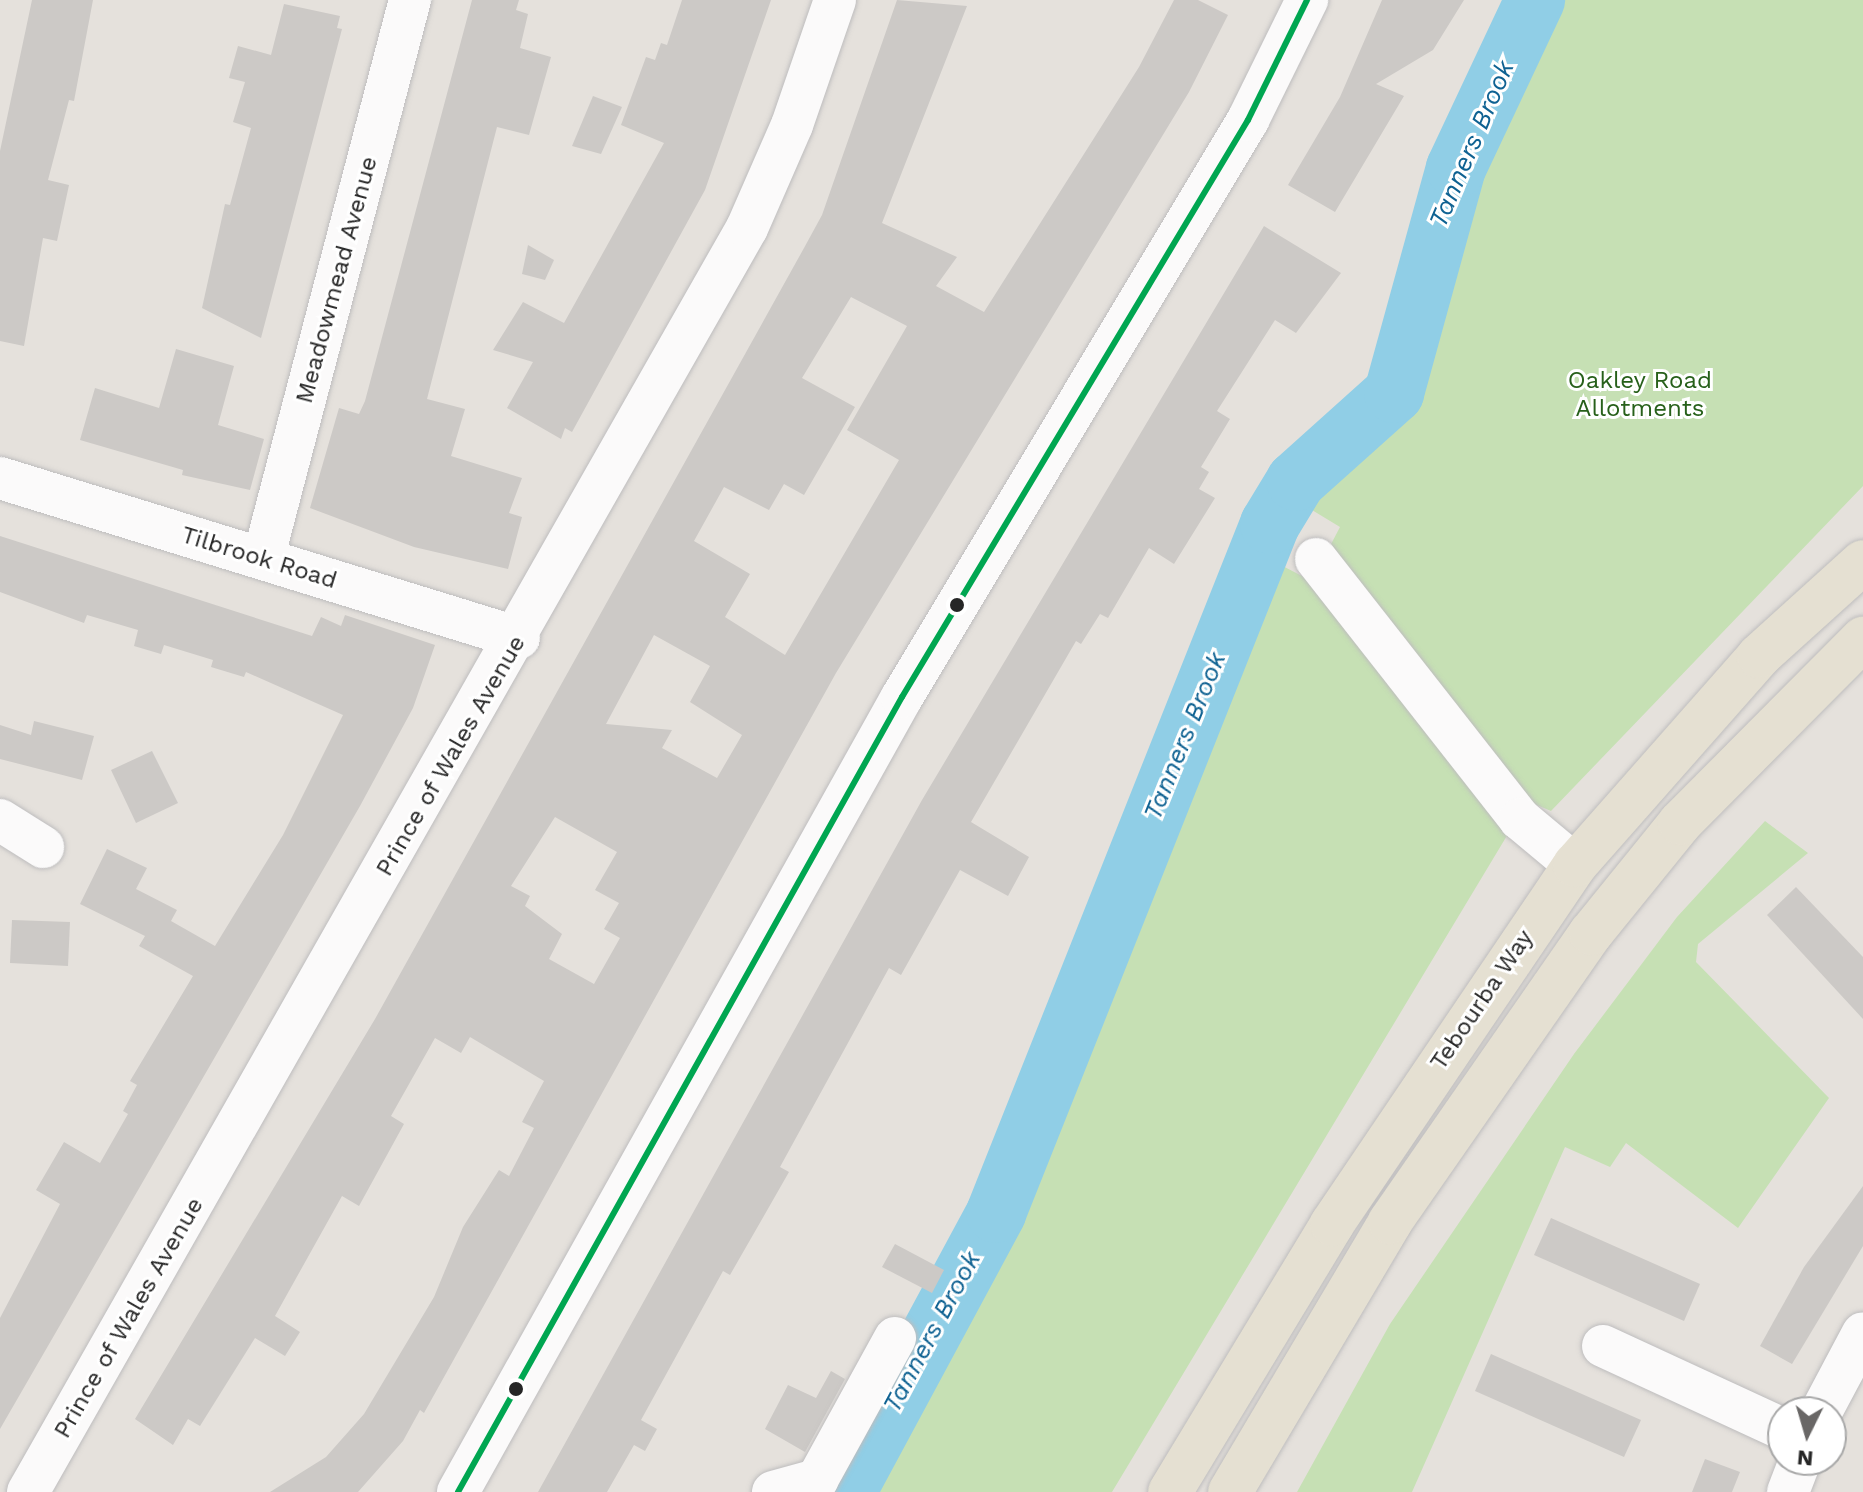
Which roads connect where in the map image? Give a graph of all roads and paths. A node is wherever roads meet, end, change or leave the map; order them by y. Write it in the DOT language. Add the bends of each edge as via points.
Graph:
graph roads {
  1 [pos="410,0"];
  2 [pos="835,0"];
  3 [pos="1307,0"];
  4 [pos="0,478"];
  5 [pos="263,559"];
  6 [pos="1316,559"];
  7 [pos="1863,562"];
  8 [pos="519,638"];
  9 [pos="1863,639"];
  10 [pos="0,820"];
  11 [pos="43,847"];
  12 [pos="1575,865"];
  13 [pos="1863,1333"];
  14 [pos="895,1338"];
  15 [pos="1603,1346"];
  16 [pos="1830,1396"];
  17 [pos="1767,1422"];
  18 [pos="28,1492"];
  19 [pos="458,1492"];
  20 [pos="773,1492"];
  21 [pos="1170,1492"];
  22 [pos="1230,1492"];
  1 -- 5 [label="street, Meadowmead Avenue"];
  2 -- 8 [label="street, Prince of Wales Avenue" via="792,125 747,228"];
  3 -- 19 [label="street" via="1248,120 902,697"];
  4 -- 5 [label="street, Tilbrook Road"];
  5 -- 8 [label="street, Tilbrook Road"];
  6 -- 12 [label="street" via="1520,819"];
  7 -- 12 [label="main road, Tebourba Way" via="1759,656"];
  8 -- 18 [label="street, Prince of Wales Avenue"];
  9 -- 22 [label="main road, Tebourba Way" via="1777,718 1680,823 1591,933 1390,1222"];
  10 -- 11 [label="street"];
  12 -- 21 [label="main road, Tebourba Way" via="1332,1224"];
  13 -- 16 [label="street"];
  14 -- 20 [label="street" via="817,1480"];
  15 -- 17 [label="street"];
}
